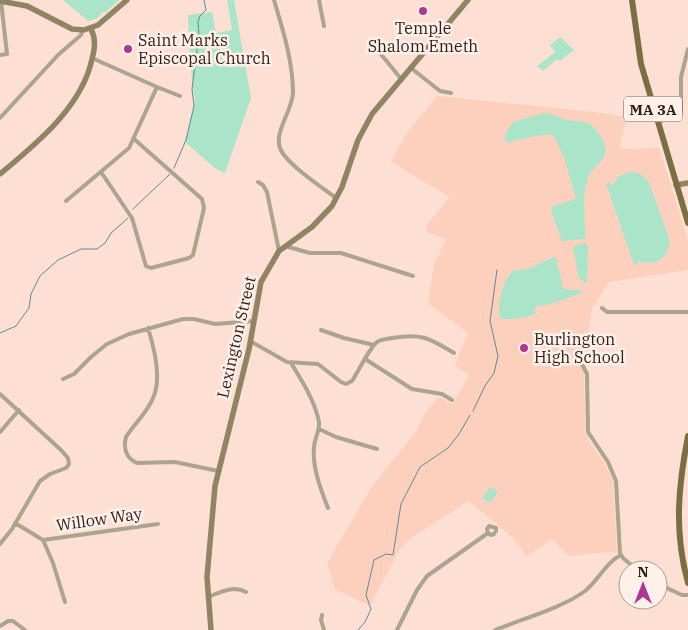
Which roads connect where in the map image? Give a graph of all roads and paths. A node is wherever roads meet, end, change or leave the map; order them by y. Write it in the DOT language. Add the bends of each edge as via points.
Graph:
graph roads {
  1 [pos="126,0"];
  2 [pos="274,0"];
  3 [pos="319,0"];
  4 [pos="468,0"];
  5 [pos="632,0"];
  6 [pos="0,1"];
  7 [pos="324,26"];
  8 [pos="92,29"];
  9 [pos="82,30"];
  10 [pos="371,42"];
  11 [pos="688,49"];
  12 [pos="0,55"];
  13 [pos="92,58"];
  14 [pos="411,68"];
  15 [pos="402,80"];
  16 [pos="157,87"];
  17 [pos="451,93"];
  18 [pos="180,96"];
  19 [pos="0,118"];
  20 [pos="657,122"];
  21 [pos="134,140"];
  22 [pos="101,172"];
  23 [pos="0,174"];
  24 [pos="258,182"];
  25 [pos="688,183"];
  26 [pos="676,185"];
  27 [pos="336,198"];
  28 [pos="66,201"];
  29 [pos="688,224"];
  30 [pos="285,246"];
  31 [pos="279,251"];
  32 [pos="413,276"];
  33 [pos="602,308"];
  34 [pos="688,312"];
  35 [pos="254,321"];
  36 [pos="148,328"];
  37 [pos="321,330"];
  38 [pos="250,341"];
  39 [pos="374,345"];
  40 [pos="454,353"];
  41 [pos="366,359"];
  42 [pos="581,362"];
  43 [pos="291,363"];
  44 [pos="63,379"];
  45 [pos="0,394"];
  46 [pos="452,400"];
  47 [pos="19,410"];
  48 [pos="319,429"];
  49 [pos="0,432"];
  50 [pos="688,436"];
  51 [pos="377,449"];
  52 [pos="218,471"];
  53 [pos="328,508"];
  54 [pos="15,522"];
  55 [pos="158,524"];
  56 [pos="488,533"];
  57 [pos="43,540"];
  58 [pos="0,544"];
  59 [pos="621,555"];
  60 [pos="626,560"];
  61 [pos="688,583"];
  62 [pos="668,588"];
  63 [pos="246,592"];
  64 [pos="688,596"];
  65 [pos="208,597"];
  66 [pos="66,602"];
  67 [pos="322,615"];
  68 [pos="0,626"];
  69 [pos="25,630"];
  70 [pos="211,630"];
  71 [pos="324,630"];
  72 [pos="397,630"];
  73 [pos="494,630"];
  1 -- 8 [label="street"];
  2 -- 27 [label="street" via="287,49 293,93 279,145 288,160"];
  3 -- 7 [label="street"];
  4 -- 14 [label="street, Lexington Street"];
  5 -- 20 [label="main road, MA 3A" via="641,64"];
  6 -- 9 [label="street" via="27,6 72,29"];
  6 -- 12 [label="street" via="8,54"];
  8 -- 9 [label="street"];
  8 -- 13 [label="street" via="95,40"];
  9 -- 19 [label="street" via="81,36 58,55"];
  10 -- 15 [label="street"];
  11 -- 20 [label="street" via="682,76 681,111 678,116"];
  13 -- 16 [label="street"];
  13 -- 23 [label="street" via="84,82 61,117 39,141"];
  14 -- 15 [label="street, Lexington Street"];
  14 -- 17 [label="street" via="440,91"];
  15 -- 27 [label="street, Lexington Street" via="364,128"];
  16 -- 18 [label="street"];
  16 -- 21 [label="street"];
  20 -- 26 [label="main road, MA 3A"];
  21 -- 22 [label="street"];
  21 -- 22 [label="street" via="202,199 204,207 193,256 151,268 146,266 133,220"];
  22 -- 28 [label="street"];
  24 -- 31 [label="street" via="267,192"];
  25 -- 26 [label="street"];
  26 -- 29 [label="main road, MA 3A"];
  27 -- 30 [label="street, Lexington Street" via="316,223"];
  30 -- 31 [label="street, Lexington Street"];
  30 -- 32 [label="street" via="310,253 341,253"];
  31 -- 35 [label="street, Lexington Street" via="261,282"];
  33 -- 34 [label="street" via="607,312"];
  35 -- 36 [label="street" via="215,324 189,318"];
  35 -- 38 [label="street, Lexington Street"];
  36 -- 44 [label="street" via="107,344 70,378"];
  36 -- 52 [label="street" via="157,389 126,438 126,453 137,463 181,462"];
  37 -- 39 [label="street"];
  38 -- 43 [label="street"];
  38 -- 52 [label="street, Lexington Street"];
  39 -- 40 [label="street" via="383,339 418,336 429,338"];
  39 -- 41 [label="street"];
  41 -- 43 [label="street" via="352,381 346,384 318,364"];
  41 -- 46 [label="street" via="412,389 442,394"];
  42 -- 59 [label="street" via="586,374 588,432 610,466 617,484"];
  43 -- 48 [label="street" via="305,386"];
  45 -- 47 [label="street"];
  47 -- 49 [label="street"];
  47 -- 54 [label="street" via="61,450 69,464 40,481"];
  48 -- 51 [label="street"];
  48 -- 53 [label="street" via="313,456"];
  50 -- 61 [label="main road" via="682,466 678,526"];
  52 -- 65 [label="street, Lexington Street" via="212,512"];
  54 -- 57 [label="street"];
  54 -- 58 [label="street"];
  55 -- 57 [label="street, Willow Way"];
  56 -- 72 [label="street" via="427,576"];
  57 -- 66 [label="street"];
  59 -- 60 [label="street"];
  59 -- 73 [label="street" via="581,594"];
  62 -- 64 [label="street"];
  63 -- 65 [label="street" via="234,589"];
  65 -- 70 [label="street, Lexington Street"];
  67 -- 71 [label="street"];
  68 -- 69 [label="street" via="14,621"];
}
